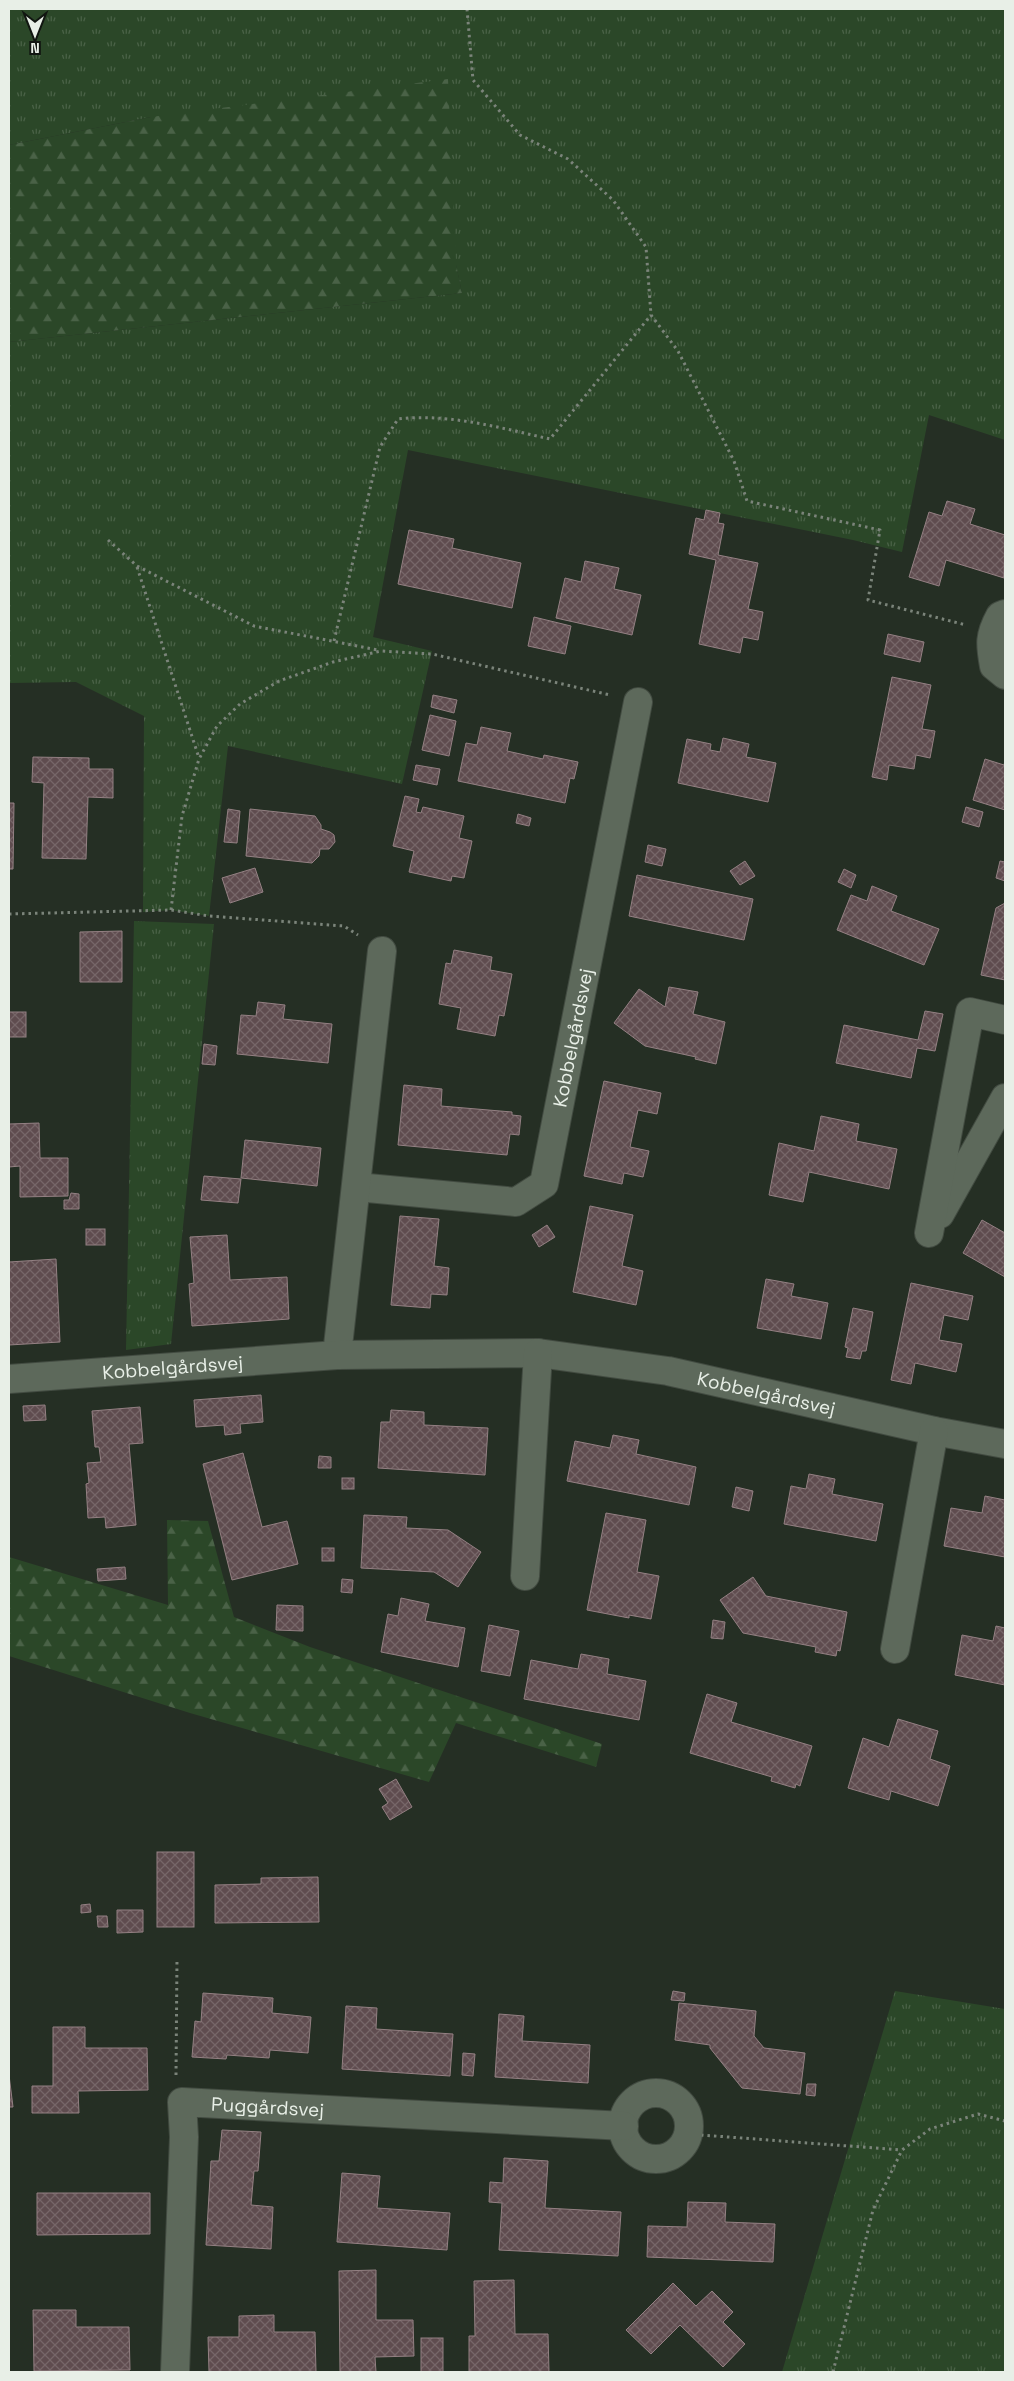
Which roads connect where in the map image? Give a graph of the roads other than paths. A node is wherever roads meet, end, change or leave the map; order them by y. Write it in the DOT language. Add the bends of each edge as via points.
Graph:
graph roads {
  1 [pos="998,623"];
  2 [pos="1005,675"];
  3 [pos="638,702"];
  4 [pos="382,951"];
  5 [pos="1005,1020"];
  6 [pos="1005,1098"];
  7 [pos="357,1187"];
  8 [pos="538,1353"];
  9 [pos="337,1355"];
  10 [pos="9,1379"];
  11 [pos="934,1431"];
  12 [pos="1005,1444"];
  13 [pos="525,1576"];
  14 [pos="895,1649"];
  15 [pos="624,2126"];
  16 [pos="175,2372"];
  1 -- 2 [label="street" via="991,649 994,666"];
  3 -- 7 [label="street, Kobbelgårdsvej" via="544,1184 516,1202"];
  4 -- 7 [label="street"];
  5 -- 6 [label="street" via="970,1012 929,1233"];
  7 -- 9 [label="street"];
  8 -- 9 [label="street, Kobbelgårdsvej"];
  8 -- 11 [label="street, Kobbelgårdsvej" via="668,1371"];
  8 -- 13 [label="street"];
  9 -- 10 [label="street, Kobbelgårdsvej"];
  11 -- 12 [label="street, Kobbelgårdsvej"];
  11 -- 14 [label="street"];
  15 -- 15 [label="street" via="632,2104 657,2092 680,2103 689,2122 683,2146 667,2157 656,2158 644,2156 633,2148 626,2139"];
  15 -- 16 [label="street, Puggårdsvej" via="182,2102 184,2137"];
}
